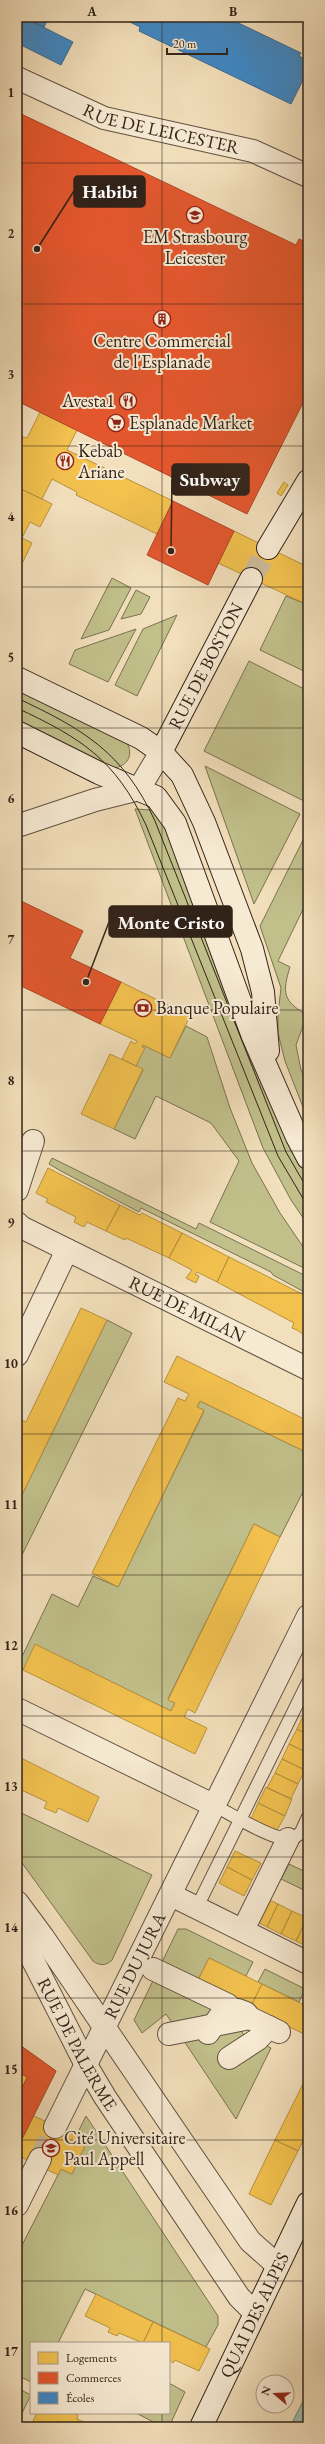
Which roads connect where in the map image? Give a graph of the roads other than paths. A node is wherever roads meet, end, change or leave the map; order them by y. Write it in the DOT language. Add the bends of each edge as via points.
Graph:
graph roads {
  1 [pos="17,78"];
  2 [pos="308,176"];
  3 [pos="308,481"];
  4 [pos="268,548"];
  5 [pos="250,579"];
  6 [pos="17,678"];
  7 [pos="17,732"];
  8 [pos="161,752"];
  9 [pos="139,789"];
  10 [pos="17,826"];
  11 [pos="274,1082"];
  12 [pos="33,1141"];
  13 [pos="308,1158"];
  14 [pos="17,1190"];
  15 [pos="17,1223"];
  16 [pos="67,1250"];
  17 [pos="17,1355"];
  18 [pos="308,1369"];
  19 [pos="308,1616"];
  20 [pos="308,1682"];
  21 [pos="17,1709"];
  22 [pos="215,1806"];
  23 [pos="308,1817"];
  24 [pos="241,1819"];
  25 [pos="299,1835"];
  26 [pos="171,1895"];
  27 [pos="202,1898"];
  28 [pos="17,1902"];
  29 [pos="248,1920"];
  30 [pos="17,1929"];
  31 [pos="308,1963"];
  32 [pos="153,1969"];
  33 [pos="228,2005"];
  34 [pos="250,2018"];
  35 [pos="104,2029"];
  36 [pos="210,2030"];
  37 [pos="169,2034"];
  38 [pos="229,2058"];
  39 [pos="86,2065"];
  40 [pos="56,2127"];
  41 [pos="40,2159"];
  42 [pos="308,2203"];
  43 [pos="17,2205"];
  44 [pos="277,2265"];
  45 [pos="254,2312"];
  46 [pos="201,2427"];
  1 -- 2 [label="street, RUE DE LEICESTER" via="104,118 253,151"];
  3 -- 4 [label="street"];
  5 -- 8 [label="street, RUE DE BOSTON"];
  6 -- 8 [label="street" via="122,727"];
  7 -- 9 [label="street" via="99,773"];
  8 -- 9 [label="street, RUE DE BOSTON"];
  8 -- 11 [label="street" via="182,775 191,790 252,949 263,992 265,1036"];
  9 -- 10 [label="street" via="95,800"];
  9 -- 11 [label="street" via="156,797 176,822 252,1034"];
  11 -- 13 [label="street"];
  12 -- 14 [label="street"];
  15 -- 16 [label="street, RUE DE MILAN"];
  16 -- 17 [label="street"];
  16 -- 18 [label="street, RUE DE MILAN"];
  19 -- 22 [label="street, RUE DU JURA"];
  20 -- 24 [label="lane"];
  21 -- 22 [label="street"];
  22 -- 24 [label="lane"];
  22 -- 26 [label="street, RUE DU JURA"];
  23 -- 25 [label="lane"];
  24 -- 25 [label="lane" via="272,1835"];
  24 -- 27 [label="lane"];
  25 -- 29 [label="street"];
  26 -- 31 [label="street"];
  26 -- 35 [label="street, RUE DU JURA"];
  28 -- 35 [label="street, RUE DE PALERME"];
  30 -- 39 [label="street, RUE DE PALERME"];
  32 -- 33 [label="street"];
  33 -- 34 [label="street" via="246,2013"];
  33 -- 36 [label="street"];
  34 -- 36 [label="street"];
  34 -- 38 [label="street" via="274,2030"];
  35 -- 39 [label="street, RUE DU JURA"];
  35 -- 44 [label="street, RUE DE PALERME" via="250,2241"];
  36 -- 37 [label="street"];
  39 -- 40 [label="street, RUE DU JURA"];
  39 -- 45 [label="street, RUE DE PALERME" via="105,2098 239,2297"];
  41 -- 43 [label="street"];
  42 -- 44 [label="street, QUAI DES ALPES"];
  44 -- 45 [label="street, QUAI DES ALPES"];
  45 -- 46 [label="street, QUAI DES ALPES"];
}
